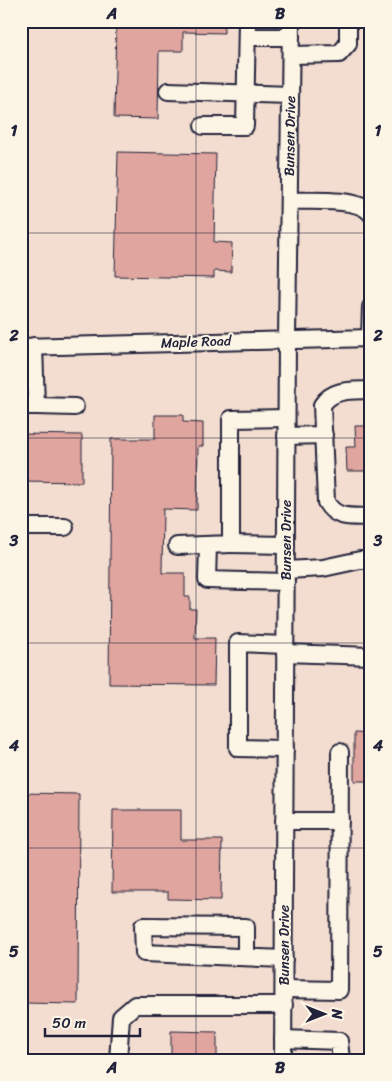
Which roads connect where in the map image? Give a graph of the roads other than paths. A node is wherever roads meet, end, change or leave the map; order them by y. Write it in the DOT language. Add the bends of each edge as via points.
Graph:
graph roads {
  1 [pos="348,21"];
  2 [pos="247,29"];
  3 [pos="291,29"];
  4 [pos="291,55"];
  5 [pos="168,91"];
  6 [pos="247,92"];
  7 [pos="290,95"];
  8 [pos="204,126"];
  9 [pos="289,201"];
  10 [pos="371,214"];
  11 [pos="371,307"];
  12 [pos="370,338"];
  13 [pos="287,340"];
  14 [pos="28,346"];
  15 [pos="371,390"];
  16 [pos="28,406"];
  17 [pos="75,407"];
  18 [pos="286,418"];
  19 [pos="324,435"];
  20 [pos="286,436"];
  21 [pos="371,517"];
  22 [pos="21,527"];
  23 [pos="65,527"];
  24 [pos="229,544"];
  25 [pos="208,545"];
  26 [pos="286,545"];
  27 [pos="177,546"];
  28 [pos="371,560"];
  29 [pos="286,576"];
  30 [pos="285,649"];
  31 [pos="371,656"];
  32 [pos="285,749"];
  33 [pos="340,752"];
  34 [pos="284,821"];
  35 [pos="340,821"];
  36 [pos="246,957"];
  37 [pos="284,959"];
  38 [pos="284,997"];
  39 [pos="283,1039"];
  40 [pos="118,1060"];
  41 [pos="283,1060"];
  42 [pos="341,1060"];
  1 -- 4 [label="street" via="348,44 339,54"];
  2 -- 3 [label="street"];
  2 -- 6 [label="street"];
  3 -- 4 [label="street, Bunsen Drive"];
  4 -- 7 [label="street, Bunsen Drive"];
  5 -- 6 [label="street"];
  6 -- 7 [label="street"];
  6 -- 8 [label="street" via="245,126"];
  7 -- 9 [label="street, Bunsen Drive"];
  9 -- 10 [label="street" via="350,203 361,205"];
  9 -- 13 [label="street, Bunsen Drive"];
  11 -- 12 [label="street"];
  12 -- 13 [label="street, Maple Road"];
  13 -- 14 [label="street, Maple Road"];
  13 -- 18 [label="street, Bunsen Drive"];
  14 -- 16 [label="street"];
  15 -- 19 [label="street" via="336,392 328,397 322,405"];
  16 -- 17 [label="street"];
  18 -- 20 [label="street, Bunsen Drive"];
  18 -- 24 [label="street" via="231,419"];
  19 -- 20 [label="street"];
  19 -- 21 [label="street" via="326,502 340,516"];
  20 -- 26 [label="street, Bunsen Drive"];
  22 -- 23 [label="street"];
  24 -- 25 [label="street"];
  24 -- 26 [label="street"];
  25 -- 27 [label="street"];
  25 -- 29 [label="street" via="207,580"];
  26 -- 29 [label="street, Bunsen Drive"];
  28 -- 29 [label="street"];
  29 -- 30 [label="street, Bunsen Drive"];
  30 -- 31 [label="street"];
  30 -- 32 [label="street, Bunsen Drive"];
  30 -- 32 [label="street" via="238,643 238,748"];
  32 -- 34 [label="street, Bunsen Drive"];
  33 -- 35 [label="street"];
  34 -- 35 [label="street"];
  34 -- 37 [label="street, Bunsen Drive"];
  35 -- 38 [label="street" via="339,990"];
  36 -- 36 [label="street" via="144,953 143,926 246,927"];
  36 -- 37 [label="street"];
  37 -- 38 [label="street, Bunsen Drive"];
  38 -- 39 [label="street, Bunsen Drive"];
  38 -- 40 [label="street" via="135,1005 121,1017"];
  39 -- 41 [label="street, Bunsen Drive"];
  39 -- 42 [label="street" via="339,1041"];
}
